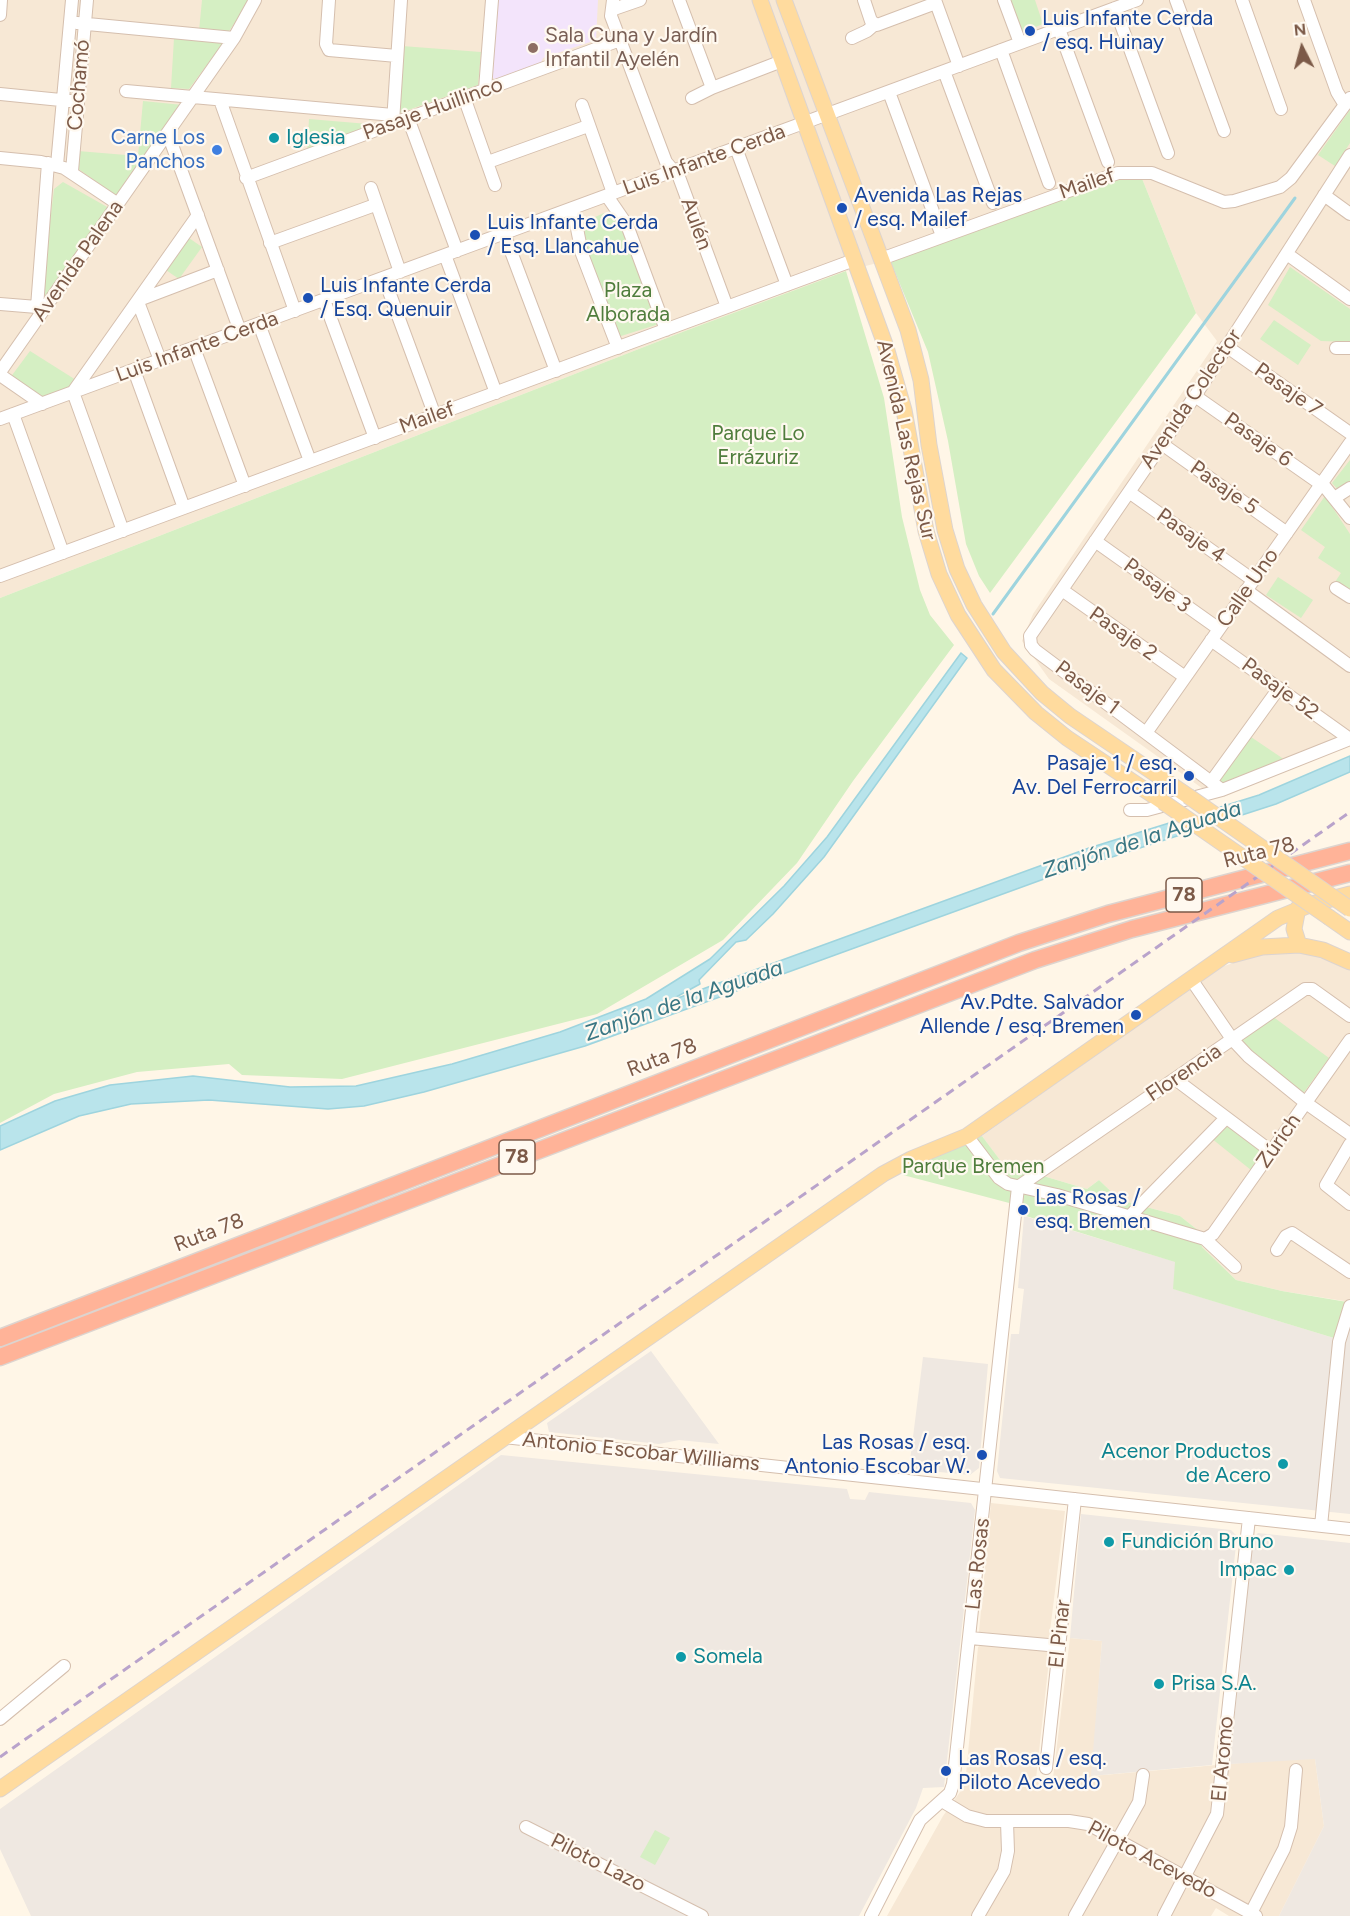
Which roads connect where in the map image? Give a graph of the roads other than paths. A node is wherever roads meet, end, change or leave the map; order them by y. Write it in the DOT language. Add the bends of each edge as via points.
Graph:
graph roads {
  1 [pos="1,0"];
  2 [pos="72,0"];
  3 [pos="87,0"];
  4 [pos="255,0"];
  5 [pos="329,0"];
  6 [pos="401,0"];
  7 [pos="492,0"];
  8 [pos="640,0"];
  9 [pos="679,0"];
  10 [pos="760,0"];
  11 [pos="784,0"];
  12 [pos="864,0"];
  13 [pos="1004,0"];
  14 [pos="1137,0"];
  15 [pos="1176,0"];
  16 [pos="1242,0"];
  17 [pos="1304,0"];
  18 [pos="935,2"];
  19 [pos="613,5"];
  20 [pos="1115,8"];
  21 [pos="0,15"];
  22 [pos="70,23"];
  23 [pos="85,24"];
  24 [pos="875,24"];
  25 [pos="1059,29"];
  26 [pos="234,38"];
  27 [pos="852,38"];
  28 [pos="620,39"];
  29 [pos="1020,43"];
  30 [pos="1001,50"];
  31 [pos="397,56"];
  32 [pos="783,62"];
  33 [pos="959,66"];
  34 [pos="945,71"];
  35 [pos="712,88"];
  36 [pos="485,89"];
  37 [pos="126,91"];
  38 [pos="889,92"];
  39 [pos="0,94"];
  40 [pos="192,97"];
  41 [pos="464,97"];
  42 [pos="692,99"];
  43 [pos="63,100"];
  44 [pos="220,100"];
  45 [pos="78,101"];
  46 [pos="1347,101"];
  47 [pos="582,105"];
  48 [pos="1281,110"];
  49 [pos="826,115"];
  50 [pos="408,118"];
  51 [pos="393,119"];
  52 [pos="804,123"];
  53 [pos="588,126"];
  54 [pos="1224,131"];
  55 [pos="168,134"];
  56 [pos="736,148"];
  57 [pos="1168,153"];
  58 [pos="1350,155"];
  59 [pos="0,158"];
  60 [pos="488,162"];
  61 [pos="1108,162"];
  62 [pos="52,164"];
  63 [pos="72,171"];
  64 [pos="674,171"];
  65 [pos="246,178"];
  66 [pos="1049,183"];
  67 [pos="495,185"];
  68 [pos="371,188"];
  69 [pos="610,194"];
  70 [pos="1324,195"];
  71 [pos="993,202"];
  72 [pos="118,204"];
  73 [pos="375,205"];
  74 [pos="573,208"];
  75 [pos="1350,214"];
  76 [pos="198,215"];
  77 [pos="504,233"];
  78 [pos="942,236"];
  79 [pos="270,243"];
  80 [pos="451,253"];
  81 [pos="1287,254"];
  82 [pos="881,259"];
  83 [pos="854,261"];
  84 [pos="218,270"];
  85 [pos="400,272"];
  86 [pos="384,278"];
  87 [pos="787,285"];
  88 [pos="1350,298"];
  89 [pos="324,300"];
  90 [pos="139,301"];
  91 [pos="0,304"];
  92 [pos="728,307"];
  93 [pos="41,309"];
  94 [pos="295,311"];
  95 [pos="259,324"];
  96 [pos="666,330"];
  97 [pos="240,331"];
  98 [pos="1226,346"];
  99 [pos="194,348"];
  100 [pos="618,348"];
  101 [pos="1336,348"];
  102 [pos="1350,348"];
  103 [pos="160,360"];
  104 [pos="134,370"];
  105 [pos="556,371"];
  106 [pos="0,374"];
  107 [pos="73,392"];
  108 [pos="496,393"];
  109 [pos="1195,396"];
  110 [pos="42,404"];
  111 [pos="13,414"];
  112 [pos="435,416"];
  113 [pos="0,419"];
  114 [pos="1350,433"];
  115 [pos="375,438"];
  116 [pos="1350,443"];
  117 [pos="1162,444"];
  118 [pos="310,461"];
  119 [pos="1321,484"];
  120 [pos="245,486"];
  121 [pos="1350,488"];
  122 [pos="1129,492"];
  123 [pos="1339,495"];
  124 [pos="184,508"];
  125 [pos="1350,518"];
  126 [pos="123,531"];
  127 [pos="1287,533"];
  128 [pos="1095,541"];
  129 [pos="63,553"];
  130 [pos="1,572"];
  131 [pos="1250,585"];
  132 [pos="1336,588"];
  133 [pos="1062,591"];
  134 [pos="1350,597"];
  135 [pos="1215,634"];
  136 [pos="1030,642"];
  137 [pos="1348,659"];
  138 [pos="1185,677"];
  139 [pos="1279,688"];
  140 [pos="1146,733"];
  141 [pos="1350,739"];
  142 [pos="1211,782"];
  143 [pos="1222,790"];
  144 [pos="1130,810"];
  145 [pos="1350,851"];
  146 [pos="1350,873"];
  147 [pos="1350,894"];
  148 [pos="1298,908"];
  149 [pos="1350,909"];
  150 [pos="1350,932"];
  151 [pos="1299,945"];
  152 [pos="1217,961"];
  153 [pos="1350,962"];
  154 [pos="1191,979"];
  155 [pos="1350,1016"];
  156 [pos="1232,1039"];
  157 [pos="1350,1040"];
  158 [pos="1175,1079"];
  159 [pos="1306,1103"];
  160 [pos="1225,1119"];
  161 [pos="1350,1134"];
  162 [pos="967,1136"];
  163 [pos="1350,1144"];
  164 [pos="1272,1152"];
  165 [pos="1018,1187"];
  166 [pos="1350,1204"];
  167 [pos="1128,1217"];
  168 [pos="1205,1239"];
  169 [pos="1277,1250"];
  170 [pos="1234,1267"];
  171 [pos="1350,1272"];
  172 [pos="1350,1306"];
  173 [pos="0,1338"];
  174 [pos="0,1357"];
  175 [pos="504,1437"];
  176 [pos="986,1489"];
  177 [pos="1074,1499"];
  178 [pos="1249,1518"];
  179 [pos="1321,1526"];
  180 [pos="1350,1529"];
  181 [pos="970,1638"];
  182 [pos="1059,1646"];
  183 [pos="63,1666"];
  184 [pos="0,1719"];
  185 [pos="1046,1768"];
  186 [pos="1296,1770"];
  187 [pos="1143,1775"];
  188 [pos="0,1789"];
  189 [pos="942,1801"];
  190 [pos="1007,1822"];
  191 [pos="526,1827"];
  192 [pos="1119,1840"];
  193 [pos="1186,1877"];
  194 [pos="1253,1915"];
  195 [pos="702,1916"];
  196 [pos="871,1916"];
  197 [pos="978,1916"];
  198 [pos="1075,1916"];
  199 [pos="1164,1916"];
  1 -- 21 [label="street"];
  2 -- 22 [label="street, Cochamó"];
  3 -- 23 [label="street, Cochamó"];
  4 -- 26 [label="street, Avenida Palena"];
  5 -- 31 [label="street" via="329,50"];
  6 -- 31 [label="street"];
  7 -- 36 [label="street"];
  8 -- 19 [label="street"];
  9 -- 35 [label="street"];
  10 -- 32 [label="main road, Avenida Las Rejas Sur"];
  11 -- 49 [label="main road, Avenida Las Rejas Sur"];
  12 -- 24 [label="street"];
  13 -- 29 [label="street"];
  14 -- 20 [label="street, Luis Infante Cerda"];
  15 -- 54 [label="street"];
  16 -- 48 [label="street"];
  17 -- 46 [label="street" via="1337,92"];
  18 -- 24 [label="street"];
  18 -- 33 [label="street"];
  19 -- 28 [label="street, Aulén" via="611,14"];
  20 -- 25 [label="street, Luis Infante Cerda"];
  20 -- 57 [label="street"];
  22 -- 23 [label="street"];
  22 -- 43 [label="street, Cochamó"];
  23 -- 26 [label="street"];
  23 -- 45 [label="street, Cochamó"];
  24 -- 27 [label="street"];
  25 -- 29 [label="street, Luis Infante Cerda"];
  25 -- 61 [label="street"];
  26 -- 40 [label="street, Avenida Palena"];
  28 -- 36 [label="street, Pasaje Huillinco"];
  28 -- 64 [label="street, Aulén" via="666,162"];
  29 -- 30 [label="street, Luis Infante Cerda"];
  30 -- 33 [label="street, Luis Infante Cerda"];
  30 -- 66 [label="street"];
  31 -- 51 [label="street"];
  32 -- 35 [label="street"];
  32 -- 52 [label="main road, Avenida Las Rejas Sur"];
  33 -- 34 [label="street, Luis Infante Cerda"];
  34 -- 38 [label="street, Luis Infante Cerda"];
  34 -- 71 [label="street"];
  35 -- 42 [label="street"];
  36 -- 41 [label="street, Pasaje Huillinco"];
  37 -- 40 [label="street, Pasaje Huillinco"];
  38 -- 49 [label="street, Luis Infante Cerda"];
  38 -- 78 [label="street"];
  39 -- 43 [label="street"];
  40 -- 44 [label="street, Pasaje Huillinco"];
  40 -- 55 [label="street, Avenida Palena"];
  41 -- 50 [label="street, Pasaje Huillinco"];
  41 -- 60 [label="street"];
  43 -- 45 [label="street"];
  43 -- 62 [label="street, Cochamó"];
  44 -- 51 [label="street, Pasaje Huillinco"];
  44 -- 65 [label="street"];
  45 -- 63 [label="street, Cochamó"];
  46 -- 78 [label="street, Mailef" via="1291,178 1280,187 1229,202 1152,173 1118,173"];
  47 -- 53 [label="street"];
  49 -- 52 [label="street, Luis Infante Cerda"];
  49 -- 82 [label="main road, Avenida Las Rejas Sur"];
  50 -- 51 [label="street, Pasaje Huillinco"];
  50 -- 80 [label="street"];
  51 -- 65 [label="street, Pasaje Huillinco"];
  52 -- 56 [label="street, Luis Infante Cerda"];
  52 -- 83 [label="main road, Avenida Las Rejas Sur"];
  53 -- 60 [label="street"];
  53 -- 69 [label="street"];
  55 -- 72 [label="street, Avenida Palena"];
  55 -- 76 [label="street"];
  56 -- 64 [label="street, Luis Infante Cerda"];
  56 -- 87 [label="street"];
  58 -- 70 [label="street, Avenida Colector"];
  59 -- 62 [label="street"];
  60 -- 67 [label="street"];
  62 -- 63 [label="street"];
  62 -- 93 [label="street, Cochamó"];
  63 -- 72 [label="street"];
  64 -- 69 [label="street, Luis Infante Cerda"];
  64 -- 92 [label="street, Aulén"];
  65 -- 79 [label="street"];
  68 -- 73 [label="street"];
  69 -- 74 [label="street, Luis Infante Cerda"];
  69 -- 96 [label="street" via="627,225"];
  70 -- 75 [label="street"];
  70 -- 81 [label="street, Avenida Colector"];
  72 -- 93 [label="street, Avenida Palena"];
  73 -- 79 [label="street"];
  73 -- 85 [label="street"];
  74 -- 77 [label="street, Luis Infante Cerda"];
  74 -- 100 [label="street" via="582,254"];
  76 -- 84 [label="street"];
  76 -- 90 [label="street"];
  77 -- 80 [label="street, Luis Infante Cerda"];
  77 -- 105 [label="street"];
  78 -- 82 [label="street, Mailef"];
  79 -- 94 [label="street"];
  80 -- 85 [label="street, Luis Infante Cerda"];
  80 -- 108 [label="street"];
  81 -- 88 [label="street"];
  81 -- 98 [label="street, Avenida Colector"];
  82 -- 149 [label="main road, Avenida Las Rejas Sur, bridge" via="917,363 945,530 957,569 978,613 1004,652 1070,716"];
  83 -- 87 [label="street, Mailef"];
  83 -- 150 [label="main road, Avenida Las Rejas Sur, bridge" via="895,376 926,531 939,574 958,615 988,662 1036,713 1067,738"];
  84 -- 90 [label="street"];
  84 -- 97 [label="street"];
  85 -- 86 [label="street, Luis Infante Cerda"];
  86 -- 89 [label="street, Luis Infante Cerda"];
  86 -- 112 [label="street"];
  87 -- 92 [label="street, Mailef"];
  89 -- 94 [label="street, Luis Infante Cerda"];
  89 -- 115 [label="street"];
  90 -- 103 [label="street"];
  90 -- 107 [label="street"];
  91 -- 93 [label="street"];
  92 -- 96 [label="street, Mailef"];
  93 -- 106 [label="street, Avenida Palena"];
  94 -- 95 [label="street, Luis Infante Cerda"];
  95 -- 97 [label="street, Luis Infante Cerda"];
  95 -- 118 [label="street"];
  96 -- 100 [label="street, Mailef"];
  97 -- 99 [label="street, Luis Infante Cerda"];
  98 -- 109 [label="street, Avenida Colector"];
  98 -- 114 [label="street, Pasaje 7"];
  99 -- 103 [label="street, Luis Infante Cerda"];
  99 -- 120 [label="street"];
  100 -- 105 [label="street, Mailef"];
  101 -- 102 [label="street"];
  103 -- 104 [label="street, Luis Infante Cerda"];
  104 -- 107 [label="street, Luis Infante Cerda"];
  104 -- 124 [label="street"];
  105 -- 108 [label="street, Mailef"];
  106 -- 110 [label="street"];
  107 -- 110 [label="street, Luis Infante Cerda"];
  107 -- 126 [label="street"];
  108 -- 112 [label="street, Mailef"];
  109 -- 117 [label="street, Avenida Colector"];
  109 -- 119 [label="street, Pasaje 6"];
  110 -- 111 [label="street, Luis Infante Cerda"];
  111 -- 113 [label="street, Luis Infante Cerda"];
  111 -- 129 [label="street"];
  112 -- 115 [label="street, Mailef"];
  115 -- 118 [label="street, Mailef"];
  116 -- 119 [label="street, Calle Uno"];
  117 -- 122 [label="street, Avenida Colector"];
  117 -- 127 [label="street, Pasaje 5"];
  118 -- 120 [label="street, Mailef"];
  119 -- 125 [label="street, Pasaje 6"];
  119 -- 127 [label="street, Calle Uno"];
  120 -- 124 [label="street, Mailef"];
  121 -- 123 [label="street"];
  122 -- 128 [label="street, Avenida Colector"];
  122 -- 131 [label="street, Pasaje 4"];
  124 -- 126 [label="street, Mailef"];
  126 -- 129 [label="street, Mailef"];
  127 -- 131 [label="street, Calle Uno"];
  128 -- 133 [label="street, Avenida Colector"];
  128 -- 135 [label="street, Pasaje 3"];
  129 -- 130 [label="street, Mailef"];
  131 -- 135 [label="street, Calle Uno"];
  131 -- 137 [label="street, Pasaje 4"];
  132 -- 134 [label="street"];
  133 -- 136 [label="street, Avenida Colector" via="1032,633"];
  133 -- 138 [label="street, Pasaje 2"];
  135 -- 138 [label="street, Calle Uno"];
  135 -- 139 [label="street, Pasaje 52"];
  136 -- 140 [label="street, Pasaje 1" via="1035,650"];
  138 -- 140 [label="street, Calle Uno"];
  139 -- 141 [label="street, Pasaje 52"];
  139 -- 142 [label="street"];
  140 -- 142 [label="street, Pasaje 1"];
  141 -- 143 [label="street"];
  142 -- 143 [label="street, Pasaje 1"];
  143 -- 144 [label="street" via="1147,810"];
  145 -- 173 [label="highway, Ruta 78 / 78" via="1108,914 1019,943"];
  146 -- 174 [label="highway, Ruta 78 / 78" via="1132,928 1027,962"];
  147 -- 148 [label="main road"];
  148 -- 151 [label="main road" via="1293,929"];
  148 -- 152 [label="main road"];
  151 -- 152 [label="main road" via="1262,947"];
  151 -- 153 [label="main road"];
  152 -- 154 [label="main road"];
  154 -- 156 [label="street"];
  154 -- 162 [label="main road"];
  155 -- 156 [label="street, Florencia" via="1306,988"];
  156 -- 158 [label="street, Florencia"];
  156 -- 159 [label="street"];
  157 -- 159 [label="street, Zúrich"];
  158 -- 160 [label="street"];
  158 -- 165 [label="street, Florencia"];
  159 -- 161 [label="street"];
  159 -- 164 [label="street, Zúrich"];
  160 -- 164 [label="street"];
  160 -- 167 [label="street"];
  162 -- 165 [label="street" via="999,1178"];
  162 -- 175 [label="main road" via="892,1168"];
  163 -- 166 [label="street" via="1326,1185"];
  164 -- 168 [label="street, Zúrich" via="1213,1234"];
  165 -- 167 [label="street"];
  165 -- 176 [label="street, Las Rosas"];
  167 -- 168 [label="street"];
  168 -- 170 [label="street"];
  169 -- 171 [label="street" via="1292,1233"];
  172 -- 179 [label="street" via="1339,1342"];
  175 -- 176 [label="street, Antonio Escobar Williams"];
  175 -- 188 [label="main road"];
  176 -- 177 [label="street, Antonio Escobar Williams"];
  176 -- 181 [label="street, Las Rosas"];
  177 -- 178 [label="street, Antonio Escobar Williams"];
  177 -- 182 [label="street, El Pinar"];
  178 -- 179 [label="street, Antonio Escobar Williams"];
  178 -- 193 [label="street, El Aromo" via="1217,1814"];
  179 -- 180 [label="street, Antonio Escobar Williams"];
  181 -- 182 [label="street"];
  181 -- 189 [label="street, Las Rosas" via="953,1784"];
  182 -- 185 [label="street, El Pinar"];
  183 -- 184 [label="street"];
  186 -- 194 [label="street" via="1291,1827"];
  187 -- 192 [label="street" via="1139,1802"];
  189 -- 190 [label="street, Piloto Acevedo" via="973,1818"];
  189 -- 196 [label="street, Las Rosas" via="920,1820"];
  190 -- 192 [label="street, Piloto Acevedo" via="1083,1822"];
  190 -- 197 [label="street" via="1004,1870"];
  191 -- 195 [label="street, Piloto Lazo"];
  192 -- 193 [label="street, Piloto Acevedo"];
  192 -- 198 [label="street"];
  193 -- 194 [label="street, Piloto Acevedo"];
  193 -- 199 [label="street, El Aromo"];
}
